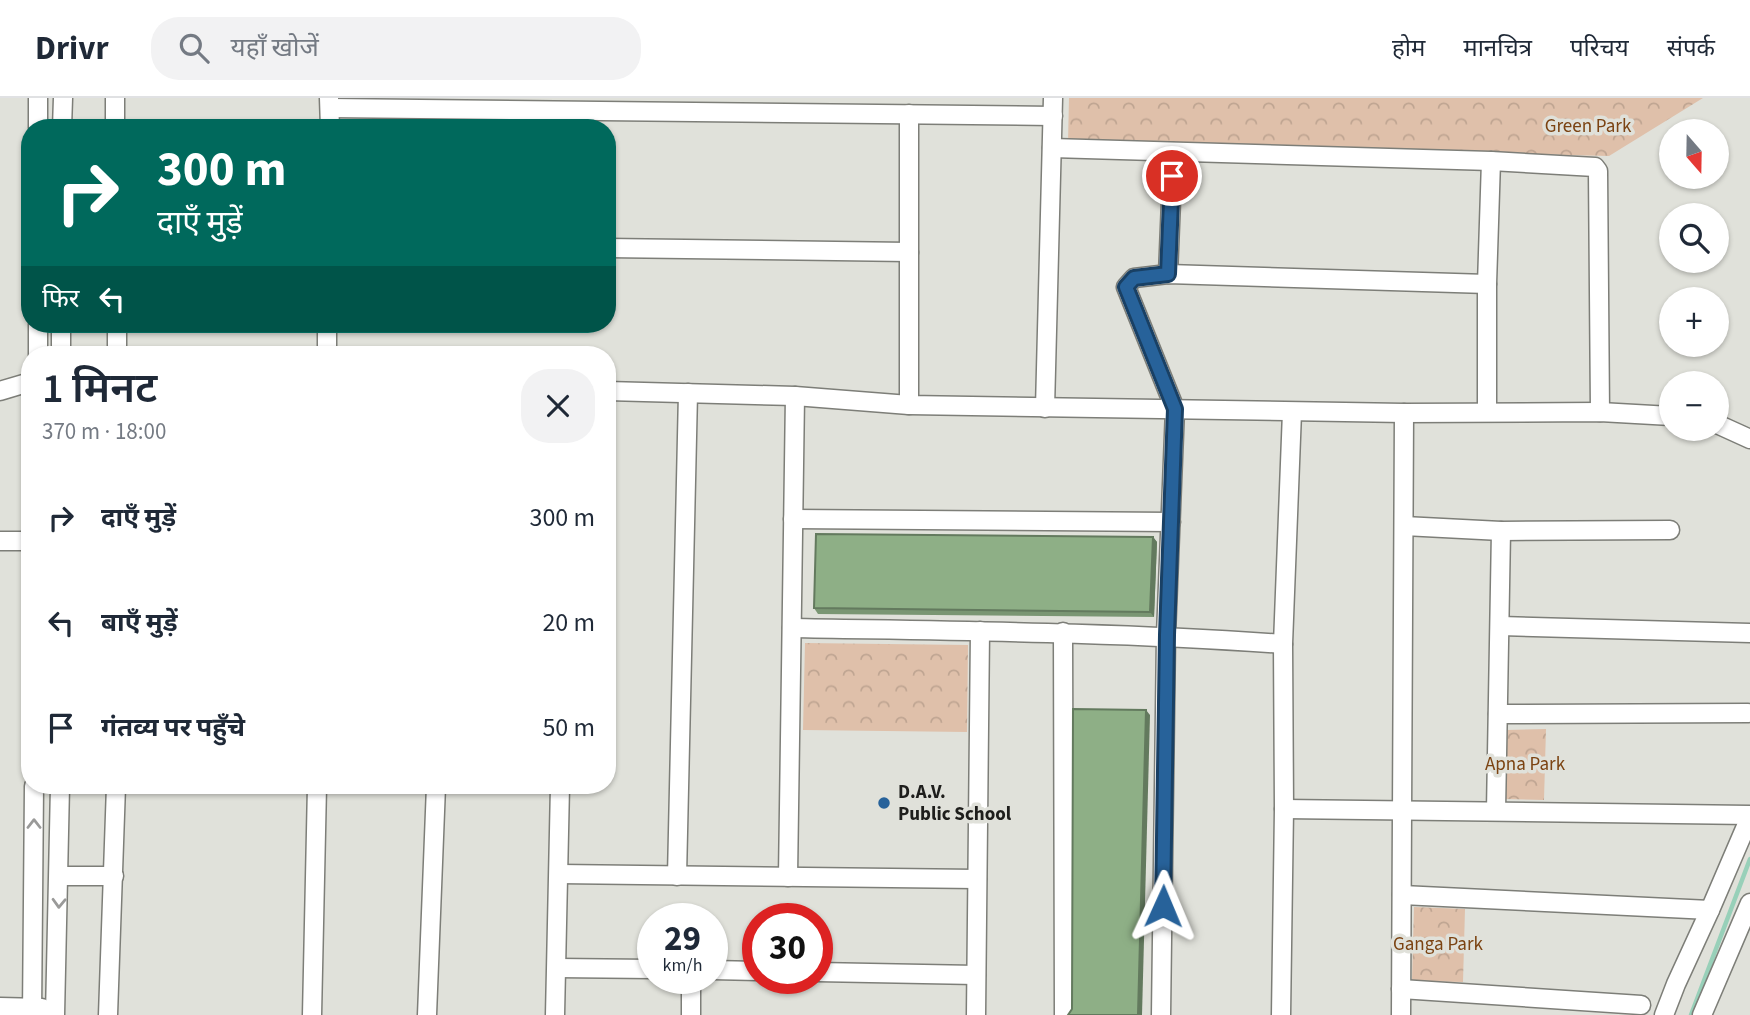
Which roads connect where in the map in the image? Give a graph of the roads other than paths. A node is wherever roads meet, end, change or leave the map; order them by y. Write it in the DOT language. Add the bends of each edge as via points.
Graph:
graph roads {
  1 [pos="38,98"];
  2 [pos="63,98"];
  3 [pos="115,98"];
  4 [pos="330,103"];
  5 [pos="1053,107"];
  6 [pos="909,114"];
  7 [pos="38,119"];
  8 [pos="62,119"];
  9 [pos="115,119"];
  10 [pos="1052,148"];
  11 [pos="1173,152"];
  12 [pos="1491,161"];
  13 [pos="616,248"];
  14 [pos="909,252"];
  15 [pos="1168,274"];
  16 [pos="1487,284"];
  17 [pos="21,385"];
  18 [pos="0,391"];
  19 [pos="616,391"];
  20 [pos="688,393"];
  21 [pos="795,396"];
  22 [pos="909,405"];
  23 [pos="1045,408"];
  24 [pos="1175,409"];
  25 [pos="1292,412"];
  26 [pos="1488,412"];
  27 [pos="1600,412"];
  28 [pos="1404,413"];
  29 [pos="1659,415"];
  30 [pos="1729,429"];
  31 [pos="1750,439"];
  32 [pos="793,519"];
  33 [pos="1171,522"];
  34 [pos="1404,526"];
  35 [pos="1670,530"];
  36 [pos="1501,531"];
  37 [pos="0,541"];
  38 [pos="21,541"];
  39 [pos="1501,626"];
  40 [pos="792,628"];
  41 [pos="981,631"];
  42 [pos="1063,632"];
  43 [pos="1750,633"];
  44 [pos="1167,635"];
  45 [pos="1283,644"];
  46 [pos="1748,713"];
  47 [pos="1498,715"];
  48 [pos="34,794"];
  49 [pos="60,794"];
  50 [pos="116,794"];
  51 [pos="317,794"];
  52 [pos="436,794"];
  53 [pos="561,794"];
  54 [pos="1284,809"];
  55 [pos="1401,811"];
  56 [pos="1496,811"];
  57 [pos="1750,816"];
  58 [pos="559,874"];
  59 [pos="59,876"];
  60 [pos="114,876"];
  61 [pos="677,876"];
  62 [pos="788,877"];
  63 [pos="977,879"];
  64 [pos="1402,895"];
  65 [pos="1750,903"];
  66 [pos="1710,910"];
  67 [pos="1745,931"];
  68 [pos="558,968"];
  69 [pos="637,969"];
  70 [pos="833,972"];
  71 [pos="976,975"];
  72 [pos="1401,989"];
  73 [pos="691,994"];
  74 [pos="1641,1005"];
  75 [pos="0,1007"];
  76 [pos="32,1011"];
  77 [pos="55,1012"];
  78 [pos="108,1015"];
  79 [pos="312,1015"];
  80 [pos="427,1015"];
  81 [pos="555,1015"];
  82 [pos="691,1015"];
  83 [pos="976,1015"];
  84 [pos="1064,1015"];
  85 [pos="1161,1015"];
  86 [pos="1280,1015"];
  87 [pos="1401,1015"];
  88 [pos="1664,1015"];
  89 [pos="1702,1015"];
  1 -- 7 [label="street"];
  2 -- 8 [label="street"];
  3 -- 9 [label="street"];
  4 -- 6 [label="street"];
  5 -- 6 [label="street"];
  5 -- 10 [label="street"];
  6 -- 14 [label="street"];
  10 -- 11 [label="street"];
  10 -- 23 [label="street"];
  11 -- 12 [label="street"];
  11 -- 15 [label="street"];
  12 -- 16 [label="street"];
  12 -- 27 [label="street" via="1597,169"];
  13 -- 14 [label="street"];
  14 -- 22 [label="street"];
  15 -- 16 [label="street"];
  15 -- 24 [label="street" via="1134,278 1126,287"];
  16 -- 26 [label="street"];
  17 -- 18 [label="street"];
  19 -- 20 [label="street"];
  20 -- 21 [label="street"];
  20 -- 61 [label="street"];
  21 -- 22 [label="street"];
  21 -- 32 [label="street"];
  22 -- 23 [label="street"];
  23 -- 24 [label="street"];
  24 -- 25 [label="street"];
  24 -- 33 [label="street"];
  25 -- 28 [label="street"];
  25 -- 45 [label="street"];
  26 -- 27 [label="street"];
  26 -- 28 [label="street"];
  27 -- 29 [label="street"];
  28 -- 34 [label="street"];
  30 -- 31 [label="street"];
  32 -- 33 [label="street"];
  32 -- 40 [label="street"];
  33 -- 44 [label="street"];
  34 -- 36 [label="street"];
  34 -- 55 [label="street"];
  35 -- 36 [label="street"];
  36 -- 39 [label="street"];
  37 -- 38 [label="street"];
  39 -- 43 [label="street"];
  39 -- 47 [label="street"];
  40 -- 41 [label="street"];
  40 -- 62 [label="street"];
  41 -- 42 [label="street"];
  41 -- 63 [label="street"];
  42 -- 44 [label="street"];
  42 -- 84 [label="street"];
  44 -- 45 [label="street"];
  44 -- 85 [label="street"];
  45 -- 54 [label="street"];
  46 -- 47 [label="street"];
  47 -- 56 [label="street"];
  76 -- 48 [label="street, one-way"];
  49 -- 59 [label="street"];
  50 -- 60 [label="street"];
  51 -- 79 [label="street"];
  52 -- 80 [label="street"];
  53 -- 58 [label="street"];
  54 -- 55 [label="street"];
  54 -- 86 [label="street"];
  55 -- 56 [label="street"];
  55 -- 64 [label="street"];
  56 -- 57 [label="street"];
  57 -- 66 [label="street"];
  58 -- 61 [label="street"];
  58 -- 68 [label="street"];
  59 -- 60 [label="street"];
  59 -- 77 [label="street, one-way"];
  60 -- 78 [label="street"];
  61 -- 62 [label="street"];
  62 -- 63 [label="street"];
  63 -- 71 [label="street"];
  64 -- 66 [label="street"];
  64 -- 72 [label="street"];
  65 -- 67 [label="street"];
  66 -- 88 [label="street"];
  67 -- 89 [label="street"];
  68 -- 69 [label="street"];
  68 -- 81 [label="street"];
  70 -- 71 [label="street"];
  71 -- 83 [label="street"];
  72 -- 74 [label="street"];
  72 -- 87 [label="street"];
  73 -- 82 [label="street"];
  75 -- 76 [label="street"];
  76 -- 77 [label="street"];
}
